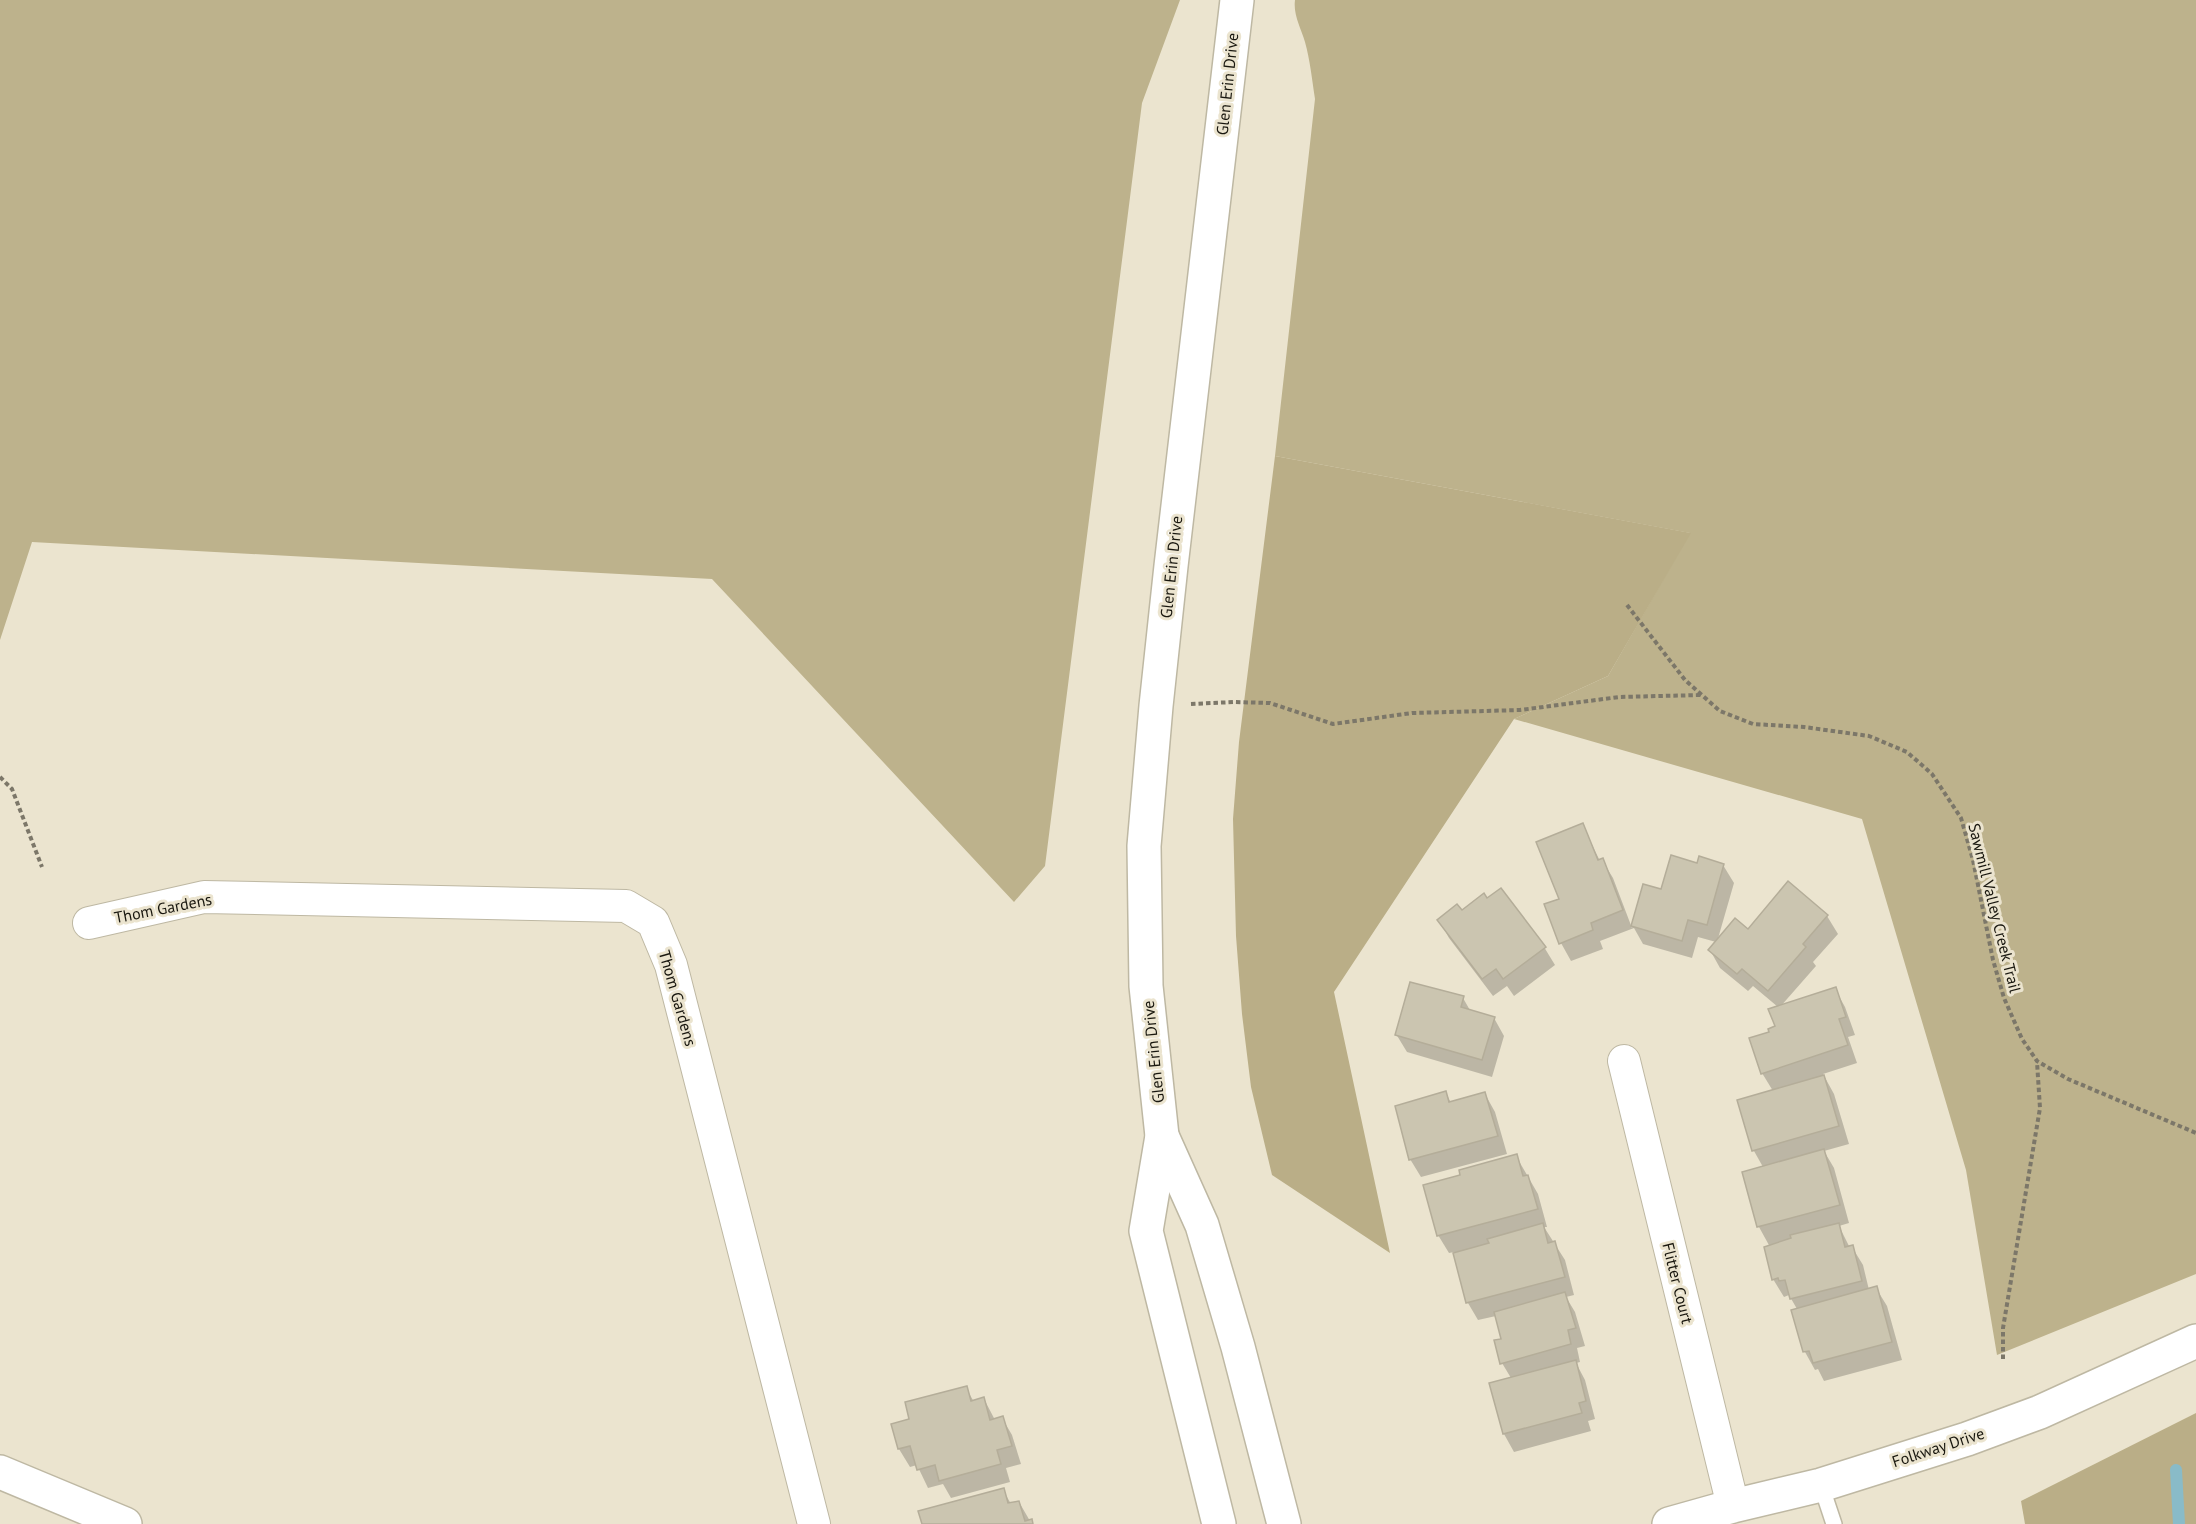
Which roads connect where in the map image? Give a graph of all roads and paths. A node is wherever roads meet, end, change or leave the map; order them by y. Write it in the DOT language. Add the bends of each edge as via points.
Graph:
graph roads {
  1 [pos="1237,0"];
  2 [pos="1628,605"];
  3 [pos="1701,694"];
  4 [pos="1156,706"];
  5 [pos="0,777"];
  6 [pos="42,867"];
  7 [pos="89,923"];
  8 [pos="1624,1061"];
  9 [pos="2037,1061"];
  10 [pos="2196,1133"];
  11 [pos="1162,1136"];
  12 [pos="2196,1341"];
  13 [pos="2003,1359"];
  14 [pos="0,1472"];
  15 [pos="1821,1485"];
  16 [pos="1733,1506"];
  17 [pos="125,1524"];
  18 [pos="814,1524"];
  19 [pos="1219,1524"];
  20 [pos="1284,1524"];
  21 [pos="1669,1524"];
  22 [pos="1834,1524"];
  1 -- 4 [label="street, Glen Erin Drive"];
  2 -- 3 [label="path, Sawmill Valley Creek Trail" via="1685,680"];
  3 -- 4 [label="path" via="1619,697 1520,711 1412,713 1334,724 1270,703"];
  3 -- 9 [label="path, Sawmill Valley Creek Trail" via="1720,711 1753,724 1869,736 1907,752 1932,774 1961,819 2004,998 2022,1039"];
  4 -- 11 [label="street, Glen Erin Drive" via="1144,846 1146,986"];
  5 -- 6 [label="path" via="12,789"];
  7 -- 18 [label="street, Thom Gardens" via="204,897 627,906 653,922 671,966"];
  8 -- 16 [label="street, Flitter Court"];
  9 -- 10 [label="path, Sawmill Valley Creek Trail" via="2068,1079"];
  9 -- 13 [label="path" via="2040,1108 2003,1328"];
  11 -- 19 [label="street, Glen Erin Drive" via="1146,1231"];
  11 -- 20 [label="street, Glen Erin Drive" via="1202,1225"];
  12 -- 15 [label="street, Folkway Drive" via="2040,1412"];
  14 -- 17 [label="street"];
  15 -- 16 [label="street, Folkway Drive"];
  15 -- 22 [label="lane"];
  16 -- 21 [label="street, Folkway Drive"];
}
